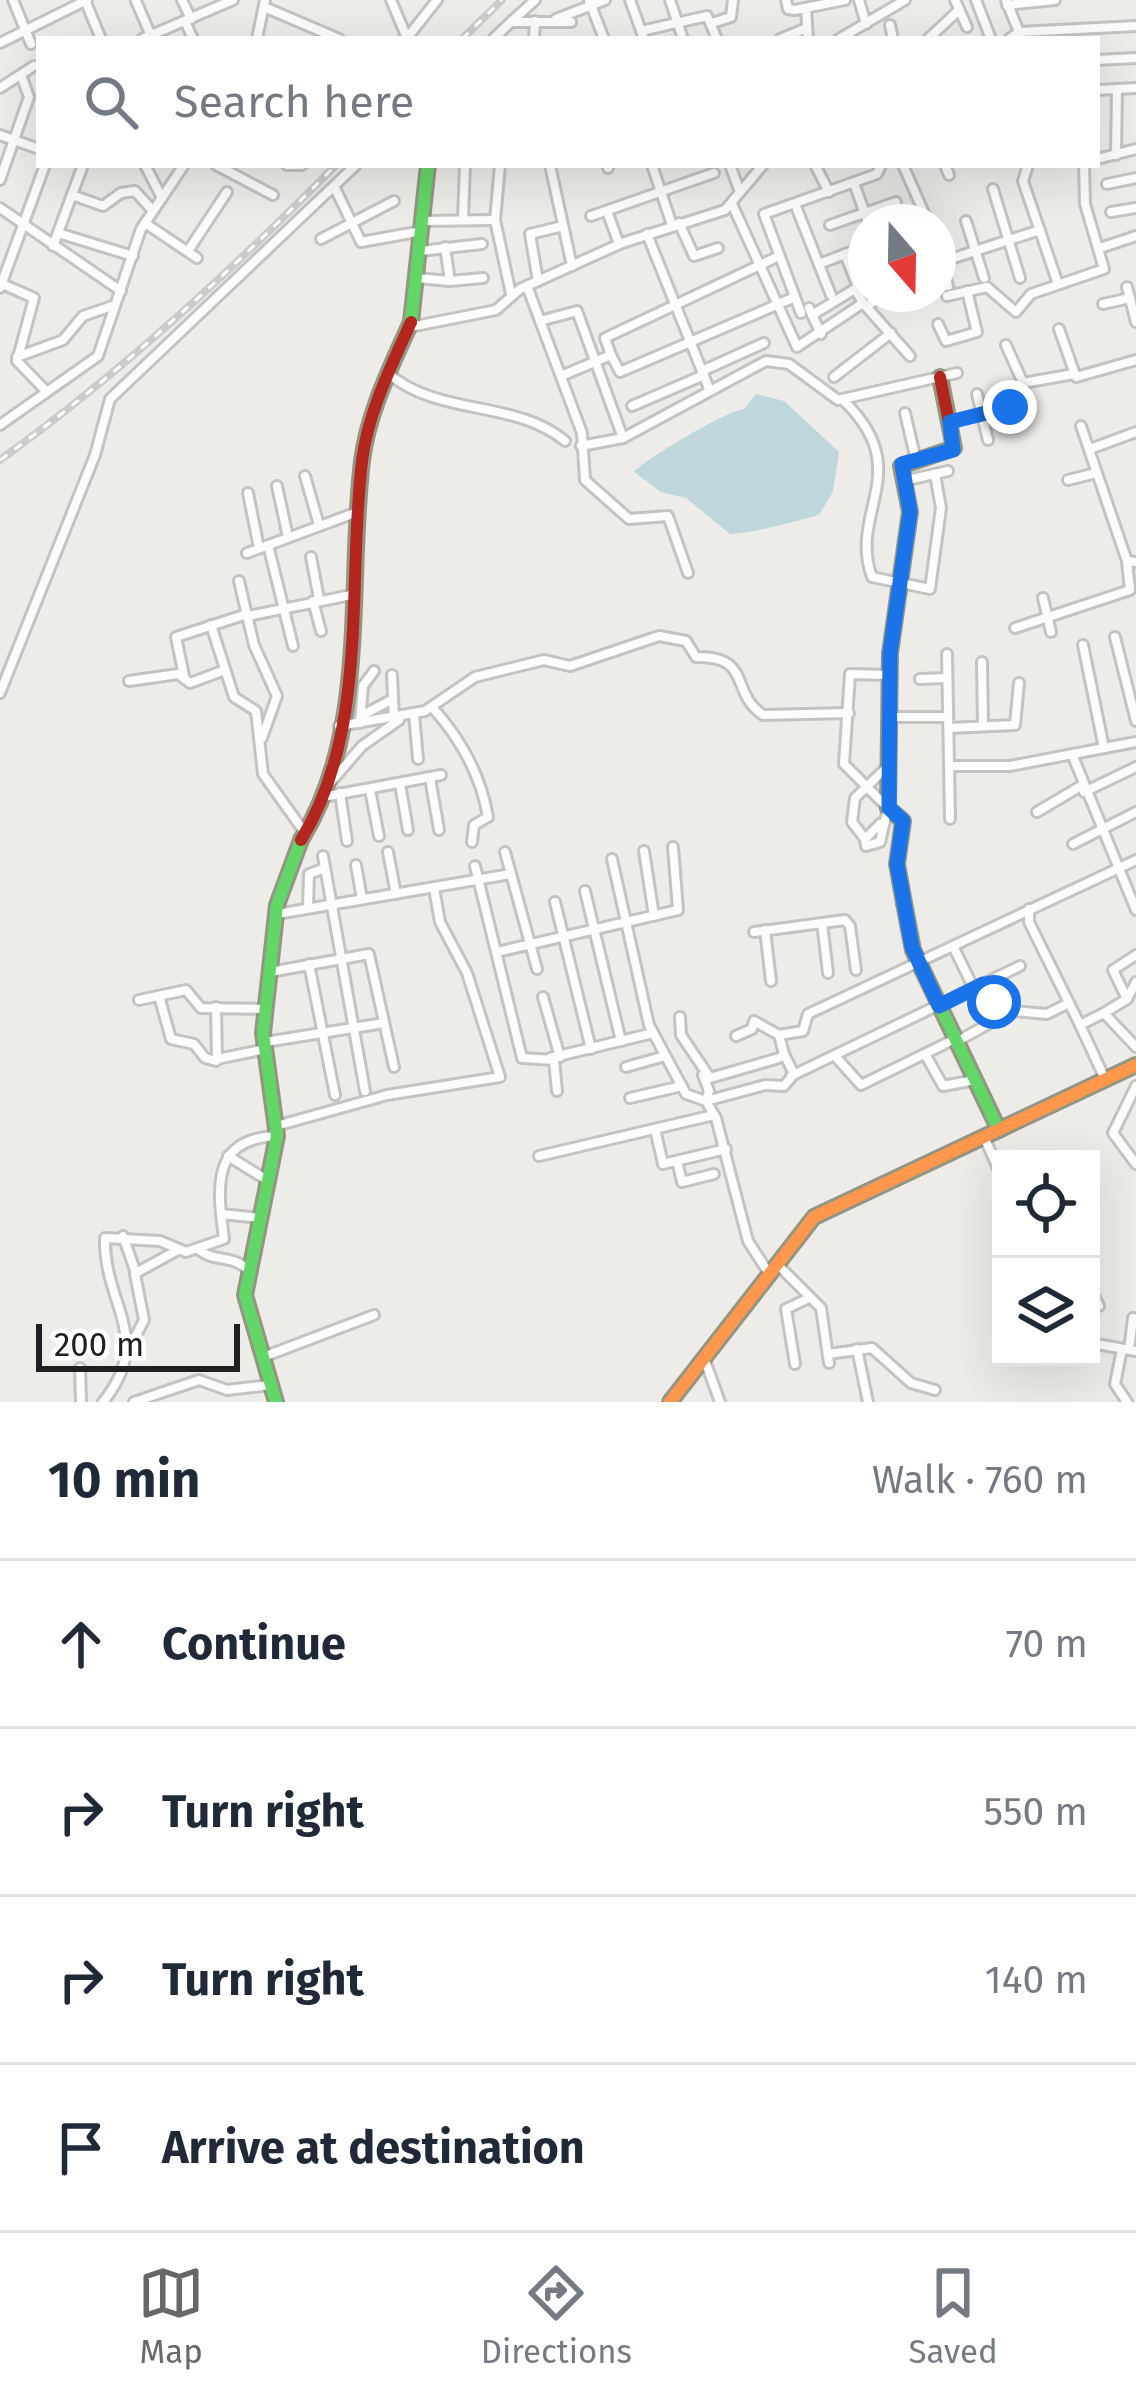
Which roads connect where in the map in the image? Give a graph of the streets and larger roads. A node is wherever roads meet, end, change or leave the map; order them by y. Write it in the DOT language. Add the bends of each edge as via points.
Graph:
graph roads {
  1 [pos="14,0"];
  2 [pos="50,0"];
  3 [pos="86,0"];
  4 [pos="182,0"];
  5 [pos="391,0"];
  6 [pos="437,0"];
  7 [pos="535,0"];
  8 [pos="605,0"];
  9 [pos="629,0"];
  10 [pos="670,0"];
  11 [pos="700,0"];
  12 [pos="733,0"];
  13 [pos="785,0"];
  14 [pos="845,0"];
  15 [pos="859,0"];
  16 [pos="905,0"];
  17 [pos="976,0"];
  18 [pos="1055,0"];
  19 [pos="136,2"];
  20 [pos="226,2"];
  21 [pos="1006,2"];
  22 [pos="590,3"];
  23 [pos="264,4"];
  24 [pos="888,5"];
  25 [pos="957,5"];
  26 [pos="806,8"];
  27 [pos="56,13"];
  28 [pos="707,19"];
  29 [pos="188,20"];
  30 [pos="535,21"];
  31 [pos="677,21"];
  32 [pos="548,22"];
  33 [pos="571,22"];
  34 [pos="864,25"];
  35 [pos="890,25"];
  36 [pos="1136,26"];
  37 [pos="967,27"];
  38 [pos="25,28"];
  39 [pos="506,30"];
  40 [pos="1018,32"];
  41 [pos="807,34"];
  42 [pos="643,35"];
  43 [pos="100,36"];
  44 [pos="147,36"];
  45 [pos="149,36"];
  46 [pos="192,36"];
  47 [pos="258,36"];
  48 [pos="333,36"];
  49 [pos="407,36"];
  50 [pos="410,36"];
  51 [pos="534,36"];
  52 [pos="599,36"];
  53 [pos="682,36"];
  54 [pos="716,36"];
  55 [pos="845,36"];
  56 [pos="864,36"];
  57 [pos="892,36"];
  58 [pos="931,36"];
  59 [pos="990,36"];
  60 [pos="1013,36"];
  61 [pos="1031,36"];
  62 [pos="0,43"];
  63 [pos="31,44"];
  64 [pos="1136,58"];
  65 [pos="1100,60"];
  66 [pos="34,66"];
  67 [pos="21,75"];
  68 [pos="0,88"];
  69 [pos="1136,88"];
  70 [pos="1117,89"];
  71 [pos="1100,90"];
  72 [pos="0,135"];
  73 [pos="14,140"];
  74 [pos="36,148"];
  75 [pos="1136,149"];
  76 [pos="1116,154"];
  77 [pos="1100,158"];
  78 [pos="44,168"];
  79 [pos="82,168"];
  80 [pos="147,168"];
  81 [pos="182,168"];
  82 [pos="222,168"];
  83 [pos="247,168"];
  84 [pos="353,168"];
  85 [pos="428,168"];
  86 [pos="465,168"];
  87 [pos="500,168"];
  88 [pos="551,168"];
  89 [pos="653,168"];
  90 [pos="691,168"];
  91 [pos="731,168"];
  92 [pos="760,168"];
  93 [pos="817,168"];
  94 [pos="880,168"];
  95 [pos="907,168"];
  96 [pos="1027,168"];
  97 [pos="1084,168"];
  98 [pos="714,173"];
  99 [pos="241,178"];
  100 [pos="1136,178"];
  101 [pos="0,180"];
  102 [pos="695,180"];
  103 [pos="854,183"];
  104 [pos="1107,184"];
  105 [pos="334,186"];
  106 [pos="993,189"];
  107 [pos="227,192"];
  108 [pos="740,192"];
  109 [pos="829,192"];
  110 [pos="661,193"];
  111 [pos="72,195"];
  112 [pos="273,195"];
  113 [pos="162,198"];
  114 [pos="394,201"];
  115 [pos="896,202"];
  116 [pos="731,204"];
  117 [pos="795,204"];
  118 [pos="862,204"];
  119 [pos="892,204"];
  120 [pos="921,204"];
  121 [pos="0,208"];
  122 [pos="1136,208"];
  123 [pos="153,211"];
  124 [pos="607,211"];
  125 [pos="1111,212"];
  126 [pos="591,216"];
  127 [pos="463,219"];
  128 [pos="495,220"];
  129 [pos="848,221"];
  130 [pos="966,221"];
  131 [pos="352,222"];
  132 [pos="145,223"];
  133 [pos="22,224"];
  134 [pos="676,224"];
  135 [pos="830,225"];
  136 [pos="422,226"];
  137 [pos="563,226"];
  138 [pos="1040,230"];
  139 [pos="58,233"];
  140 [pos="646,234"];
  141 [pos="1136,236"];
  142 [pos="321,239"];
  143 [pos="1010,241"];
  144 [pos="482,244"];
  145 [pos="619,244"];
  146 [pos="53,247"];
  147 [pos="445,247"];
  148 [pos="718,248"];
  149 [pos="1100,248"];
  150 [pos="188,250"];
  151 [pos="420,250"];
  152 [pos="976,251"];
  153 [pos="848,253"];
  154 [pos="845,254"];
  155 [pos="956,255"];
  156 [pos="133,256"];
  157 [pos="779,256"];
  158 [pos="197,259"];
  159 [pos="848,260"];
  160 [pos="819,264"];
  161 [pos="572,266"];
  162 [pos="759,267"];
  163 [pos="417,278"];
  164 [pos="483,278"];
  165 [pos="984,278"];
  166 [pos="1020,278"];
  167 [pos="450,281"];
  168 [pos="538,281"];
  169 [pos="0,284"];
  170 [pos="1058,284"];
  171 [pos="527,286"];
  172 [pos="1127,286"];
  173 [pos="848,290"];
  174 [pos="121,291"];
  175 [pos="956,291"];
  176 [pos="968,291"];
  177 [pos="831,295"];
  178 [pos="511,296"];
  179 [pos="795,297"];
  180 [pos="1130,298"];
  181 [pos="1103,304"];
  182 [pos="116,305"];
  183 [pos="774,305"];
  184 [pos="675,306"];
  185 [pos="807,312"];
  186 [pos="854,312"];
  187 [pos="873,312"];
  188 [pos="540,321"];
  189 [pos="1136,322"];
  190 [pos="938,324"];
  191 [pos="410,327"];
  192 [pos="1059,329"];
  193 [pos="891,333"];
  194 [pos="821,334"];
  195 [pos="689,338"];
  196 [pos="764,343"];
  197 [pos="1006,345"];
  198 [pos="611,355"];
  199 [pos="910,356"];
  200 [pos="16,357"];
  201 [pos="1134,361"];
  202 [pos="594,362"];
  203 [pos="703,373"];
  204 [pos="957,373"];
  205 [pos="389,374"];
  206 [pos="1074,374"];
  207 [pos="1136,374"];
  208 [pos="561,376"];
  209 [pos="940,376"];
  210 [pos="834,377"];
  211 [pos="1023,383"];
  212 [pos="46,391"];
  213 [pos="710,391"];
  214 [pos="977,394"];
  215 [pos="843,400"];
  216 [pos="632,406"];
  217 [pos="905,413"];
  218 [pos="982,414"];
  219 [pos="950,422"];
  220 [pos="0,425"];
  221 [pos="1081,425"];
  222 [pos="1136,432"];
  223 [pos="623,438"];
  224 [pos="988,440"];
  225 [pos="565,441"];
  226 [pos="581,446"];
  227 [pos="1090,449"];
  228 [pos="916,460"];
  229 [pos="948,471"];
  230 [pos="1096,472"];
  231 [pos="934,474"];
  232 [pos="305,476"];
  233 [pos="1067,480"];
  234 [pos="903,481"];
  235 [pos="277,486"];
  236 [pos="248,493"];
  237 [pos="360,511"];
  238 [pos="320,525"];
  239 [pos="288,537"];
  240 [pos="264,546"];
  241 [pos="247,553"];
  242 [pos="311,557"];
  243 [pos="1131,562"];
  244 [pos="688,573"];
  245 [pos="239,581"];
  246 [pos="897,584"];
  247 [pos="356,594"];
  248 [pos="1043,598"];
  249 [pos="316,600"];
  250 [pos="283,607"];
  251 [pos="247,615"];
  252 [pos="1048,620"];
  253 [pos="211,625"];
  254 [pos="1015,628"];
  255 [pos="321,631"];
  256 [pos="1051,632"];
  257 [pos="1115,637"];
  258 [pos="1083,645"];
  259 [pos="293,646"];
  260 [pos="947,654"];
  261 [pos="982,662"];
  262 [pos="1136,668"];
  263 [pos="225,670"];
  264 [pos="374,671"];
  265 [pos="1124,671"];
  266 [pos="890,675"];
  267 [pos="184,676"];
  268 [pos="392,676"];
  269 [pos="947,678"];
  270 [pos="920,679"];
  271 [pos="129,681"];
  272 [pos="1019,683"];
  273 [pos="0,693"];
  274 [pos="393,699"];
  275 [pos="432,707"];
  276 [pos="848,713"];
  277 [pos="410,715"];
  278 [pos="889,717"];
  279 [pos="948,717"];
  280 [pos="394,718"];
  281 [pos="360,719"];
  282 [pos="1136,722"];
  283 [pos="339,726"];
  284 [pos="983,727"];
  285 [pos="949,728"];
  286 [pos="262,740"];
  287 [pos="1136,742"];
  288 [pos="1104,748"];
  289 [pos="1072,754"];
  290 [pos="418,759"];
  291 [pos="889,765"];
  292 [pos="949,766"];
  293 [pos="1136,767"];
  294 [pos="441,775"];
  295 [pos="430,777"];
  296 [pos="400,784"];
  297 [pos="865,789"];
  298 [pos="1083,789"];
  299 [pos="370,790"];
  300 [pos="332,791"];
  301 [pos="889,808"];
  302 [pos="1037,812"];
  303 [pos="1136,812"];
  304 [pos="950,819"];
  305 [pos="408,830"];
  306 [pos="439,830"];
  307 [pos="1101,830"];
  308 [pos="306,834"];
  309 [pos="379,836"];
  310 [pos="347,841"];
  311 [pos="472,842"];
  312 [pos="1073,844"];
  313 [pos="673,847"];
  314 [pos="644,851"];
  315 [pos="388,852"];
  316 [pos="505,852"];
  317 [pos="323,856"];
  318 [pos="613,859"];
  319 [pos="1136,860"];
  320 [pos="356,865"];
  321 [pos="475,866"];
  322 [pos="325,868"];
  323 [pos="1119,868"];
  324 [pos="511,874"];
  325 [pos="478,880"];
  326 [pos="434,887"];
  327 [pos="585,891"];
  328 [pos="396,894"];
  329 [pos="362,899"];
  330 [pos="555,902"];
  331 [pos="330,904"];
  332 [pos="308,907"];
  333 [pos="1029,908"];
  334 [pos="1136,910"];
  335 [pos="275,914"];
  336 [pos="654,916"];
  337 [pos="626,921"];
  338 [pos="822,923"];
  339 [pos="594,928"];
  340 [pos="765,930"];
  341 [pos="754,932"];
  342 [pos="563,935"];
  343 [pos="530,944"];
  344 [pos="954,948"];
  345 [pos="497,952"];
  346 [pos="1136,955"];
  347 [pos="341,959"];
  348 [pos="309,964"];
  349 [pos="920,966"];
  350 [pos="1020,966"];
  351 [pos="537,969"];
  352 [pos="856,970"];
  353 [pos="270,972"];
  354 [pos="828,973"];
  355 [pos="999,976"];
  356 [pos="771,981"];
  357 [pos="1136,982"];
  358 [pos="979,986"];
  359 [pos="159,996"];
  360 [pos="543,997"];
  361 [pos="1126,999"];
  362 [pos="140,1000"];
  363 [pos="1069,1003"];
  364 [pos="939,1006"];
  365 [pos="216,1007"];
  366 [pos="266,1009"];
  367 [pos="1014,1010"];
  368 [pos="1104,1013"];
  369 [pos="680,1017"];
  370 [pos="1002,1017"];
  371 [pos="384,1023"];
  372 [pos="1080,1025"];
  373 [pos="354,1028"];
  374 [pos="324,1033"];
  375 [pos="653,1033"];
  376 [pos="779,1035"];
  377 [pos="736,1036"];
  378 [pos="956,1040"];
  379 [pos="621,1041"];
  380 [pos="265,1045"];
  381 [pos="1136,1047"];
  382 [pos="591,1049"];
  383 [pos="784,1054"];
  384 [pos="925,1054"];
  385 [pos="835,1055"];
  386 [pos="665,1056"];
  387 [pos="560,1057"];
  388 [pos="217,1059"];
  389 [pos="536,1061"];
  390 [pos="1136,1065"];
  391 [pos="626,1066"];
  392 [pos="394,1067"];
  393 [pos="703,1075"];
  394 [pos="792,1075"];
  395 [pos="975,1080"];
  396 [pos="1106,1081"];
  397 [pos="682,1086"];
  398 [pos="1136,1086"];
  399 [pos="365,1091"];
  400 [pos="557,1091"];
  401 [pos="334,1095"];
  402 [pos="630,1098"];
  403 [pos="706,1101"];
  404 [pos="714,1115"];
  405 [pos="655,1129"];
  406 [pos="999,1130"];
  407 [pos="276,1131"];
  408 [pos="984,1137"];
  409 [pos="726,1149"];
  410 [pos="226,1155"];
  411 [pos="992,1155"];
  412 [pos="539,1156"];
  413 [pos="677,1161"];
  414 [pos="1136,1164"];
  415 [pos="714,1174"];
  416 [pos="267,1180"];
  417 [pos="221,1214"];
  418 [pos="260,1218"];
  419 [pos="123,1236"];
  420 [pos="199,1250"];
  421 [pos="176,1251"];
  422 [pos="772,1267"];
  423 [pos="250,1272"];
  424 [pos="134,1273"];
  425 [pos="810,1297"];
  426 [pos="374,1315"];
  427 [pos="1133,1318"];
  428 [pos="857,1349"];
  429 [pos="1129,1350"];
  430 [pos="128,1351"];
  431 [pos="261,1357"];
  432 [pos="703,1357"];
  433 [pos="795,1364"];
  434 [pos="80,1368"];
  435 [pos="270,1385"];
  436 [pos="935,1390"];
  437 [pos="81,1402"];
  438 [pos="104,1402"];
  439 [pos="134,1402"];
  440 [pos="276,1402"];
  441 [pos="670,1402"];
  442 [pos="720,1402"];
  443 [pos="868,1402"];
  444 [pos="1127,1402"];
  1 -- 38 [label="street"];
  2 -- 27 [label="street"];
  3 -- 27 [label="street"];
  3 -- 43 [label="street"];
  4 -- 29 [label="street"];
  5 -- 49 [label="street"];
  6 -- 50 [label="street"];
  7 -- 39 [label="street"];
  8 -- 22 [label="street"];
  9 -- 42 [label="street"];
  10 -- 31 [label="street"];
  11 -- 28 [label="street"];
  12 -- 28 [label="street" via="731,17"];
  13 -- 26 [label="street" via="788,9"];
  14 -- 26 [label="street"];
  15 -- 34 [label="street"];
  16 -- 24 [label="street"];
  17 -- 59 [label="street"];
  18 -- 21 [label="street"];
  19 -- 44 [label="street"];
  20 -- 29 [label="street"];
  21 -- 40 [label="street"];
  22 -- 32 [label="street"];
  22 -- 52 [label="street"];
  23 -- 47 [label="street"];
  23 -- 48 [label="street"];
  24 -- 34 [label="street"];
  25 -- 37 [label="street"];
  25 -- 58 [label="street"];
  26 -- 41 [label="street"];
  27 -- 38 [label="street"];
  28 -- 31 [label="street"];
  28 -- 54 [label="street"];
  29 -- 45 [label="street"];
  29 -- 46 [label="street"];
  30 -- 32 [label="street"];
  30 -- 39 [label="street"];
  30 -- 51 [label="street"];
  31 -- 42 [label="street"];
  31 -- 53 [label="street"];
  32 -- 33 [label="street"];
  34 -- 55 [label="street"];
  34 -- 56 [label="street"];
  35 -- 57 [label="street"];
  36 -- 61 [label="street"];
  38 -- 62 [label="street"];
  38 -- 63 [label="street"];
  40 -- 60 [label="street"];
  40 -- 61 [label="street"];
  64 -- 65 [label="street"];
  66 -- 67 [label="street"];
  67 -- 68 [label="street"];
  67 -- 73 [label="street" via="29,94"];
  69 -- 70 [label="street"];
  70 -- 71 [label="street"];
  70 -- 76 [label="street"];
  72 -- 73 [label="street"];
  73 -- 74 [label="street"];
  73 -- 101 [label="street"];
  75 -- 76 [label="street"];
  76 -- 77 [label="street"];
  78 -- 133 [label="street"];
  79 -- 111 [label="street"];
  80 -- 113 [label="street"];
  81 -- 113 [label="street"];
  82 -- 99 [label="street"];
  83 -- 99 [label="street"];
  84 -- 105 [label="street"];
  85 -- 136 [label="street"];
  86 -- 127 [label="street"];
  87 -- 128 [label="street"];
  88 -- 137 [label="street"];
  89 -- 110 [label="street"];
  90 -- 102 [label="street"];
  91 -- 108 [label="street"];
  92 -- 108 [label="street"];
  93 -- 109 [label="street"];
  94 -- 103 [label="street"];
  95 -- 120 [label="street"];
  96 -- 138 [label="street" via="1023,181"];
  97 -- 149 [label="street" via="1085,204"];
  98 -- 102 [label="street"];
  99 -- 112 [label="street"];
  100 -- 104 [label="street"];
  102 -- 110 [label="street"];
  103 -- 109 [label="street"];
  103 -- 118 [label="street"];
  105 -- 131 [label="street"];
  105 -- 273 [label="street" via="110,399"];
  106 -- 143 [label="street"];
  107 -- 150 [label="street"];
  108 -- 116 [label="street"];
  109 -- 117 [label="street"];
  110 -- 124 [label="street"];
  110 -- 134 [label="street"];
  111 -- 123 [label="street" via="107,206 135,191"];
  111 -- 139 [label="street"];
  113 -- 123 [label="street"];
  114 -- 131 [label="street"];
  115 -- 119 [label="street"];
  116 -- 134 [label="street"];
  116 -- 162 [label="street"];
  117 -- 157 [label="street" via="763,218"];
  117 -- 160 [label="street"];
  121 -- 133 [label="street"];
  122 -- 125 [label="street"];
  123 -- 132 [label="street"];
  124 -- 126 [label="street"];
  124 -- 145 [label="street"];
  127 -- 128 [label="street"];
  127 -- 136 [label="street"];
  128 -- 178 [label="street"];
  129 -- 135 [label="street"];
  130 -- 152 [label="street"];
  131 -- 136 [label="street" via="361,242"];
  131 -- 142 [label="street"];
  132 -- 150 [label="street"];
  132 -- 156 [label="street"];
  133 -- 146 [label="street"];
  133 -- 169 [label="street"];
  134 -- 140 [label="street"];
  134 -- 148 [label="street" via="694,256"];
  136 -- 151 [label="street"];
  137 -- 161 [label="street"];
  137 -- 168 [label="street" via="530,234"];
  138 -- 143 [label="street"];
  138 -- 170 [label="street"];
  139 -- 146 [label="street"];
  139 -- 156 [label="street"];
  140 -- 145 [label="street"];
  140 -- 184 [label="street"];
  141 -- 149 [label="street"];
  143 -- 152 [label="street"];
  143 -- 166 [label="street"];
  144 -- 147 [label="street"];
  145 -- 161 [label="street"];
  146 -- 174 [label="street"];
  147 -- 151 [label="street"];
  147 -- 167 [label="street"];
  149 -- 170 [label="street" via="1104,269"];
  150 -- 158 [label="street"];
  151 -- 163 [label="street"];
  152 -- 155 [label="street"];
  152 -- 165 [label="street"];
  153 -- 154 [label="street"];
  154 -- 159 [label="street"];
  154 -- 160 [label="street"];
  156 -- 174 [label="street"];
  157 -- 162 [label="street"];
  157 -- 179 [label="street"];
  160 -- 177 [label="street"];
  161 -- 168 [label="street"];
  162 -- 183 [label="street"];
  162 -- 184 [label="street"];
  163 -- 167 [label="street"];
  163 -- 191 [label="street"];
  164 -- 167 [label="street"];
  168 -- 171 [label="street"];
  169 -- 200 [label="street" via="34,300"];
  170 -- 176 [label="street" via="1030,294 1016,312 987,287"];
  171 -- 178 [label="street"];
  171 -- 188 [label="street"];
  172 -- 180 [label="street"];
  173 -- 185 [label="street"];
  174 -- 182 [label="street"];
  175 -- 176 [label="street"];
  176 -- 190 [label="street" via="977,332 946,341"];
  178 -- 191 [label="street" via="496,310"];
  179 -- 183 [label="street"];
  179 -- 185 [label="street"];
  180 -- 181 [label="street"];
  180 -- 189 [label="street"];
  182 -- 200 [label="street" via="83,316 63,340"];
  182 -- 212 [label="street" via="98,356"];
  183 -- 194 [label="street" via="796,347"];
  183 -- 195 [label="street"];
  184 -- 195 [label="street"];
  184 -- 198 [label="street" via="605,338"];
  185 -- 194 [label="street"];
  186 -- 194 [label="street"];
  187 -- 193 [label="street"];
  188 -- 202 [label="street" via="575,309"];
  188 -- 208 [label="street"];
  191 -- 205 [label="street"];
  192 -- 206 [label="street"];
  193 -- 199 [label="street"];
  193 -- 210 [label="street"];
  195 -- 198 [label="street" via="620,372"];
  195 -- 203 [label="street"];
  196 -- 203 [label="street"];
  197 -- 211 [label="street"];
  198 -- 202 [label="street"];
  200 -- 212 [label="street"];
  201 -- 206 [label="street"];
  201 -- 207 [label="street"];
  202 -- 208 [label="street"];
  202 -- 223 [label="street"];
  203 -- 213 [label="street"];
  203 -- 216 [label="street"];
  204 -- 209 [label="street"];
  205 -- 225 [label="street" via="446,404 507,414"];
  205 -- 237 [label="street" via="362,460"];
  206 -- 211 [label="street"];
  208 -- 226 [label="street"];
  209 -- 215 [label="street"];
  209 -- 219 [label="street"];
  211 -- 218 [label="street" via="1010,407"];
  212 -- 220 [label="street"];
  213 -- 215 [label="street" via="774,361"];
  213 -- 223 [label="street"];
  214 -- 218 [label="street"];
  215 -- 246 [label="street" via="866,425 880,469 869,573"];
  217 -- 228 [label="street"];
  218 -- 219 [label="street"];
  218 -- 224 [label="street"];
  219 -- 228 [label="street" via="953,450"];
  221 -- 227 [label="street"];
  222 -- 227 [label="street"];
  223 -- 226 [label="street"];
  226 -- 244 [label="street" via="585,480 629,519 668,516"];
  227 -- 230 [label="street"];
  228 -- 234 [label="street" via="902,464"];
  229 -- 231 [label="street"];
  230 -- 233 [label="street"];
  230 -- 243 [label="street"];
  231 -- 234 [label="street"];
  231 -- 246 [label="street" via="941,513 930,589"];
  232 -- 238 [label="street"];
  234 -- 246 [label="street" via="910,512"];
  235 -- 239 [label="street"];
  236 -- 240 [label="street"];
  237 -- 238 [label="street"];
  237 -- 247 [label="street"];
  238 -- 239 [label="street"];
  239 -- 240 [label="street"];
  240 -- 241 [label="street"];
  240 -- 250 [label="street"];
  242 -- 249 [label="street"];
  243 -- 252 [label="street" via="1130,590"];
  245 -- 251 [label="street"];
  246 -- 266 [label="street"];
  247 -- 249 [label="street"];
  247 -- 283 [label="street"];
  248 -- 252 [label="street"];
  249 -- 250 [label="street"];
  249 -- 255 [label="street"];
  250 -- 251 [label="street"];
  250 -- 259 [label="street"];
  251 -- 253 [label="street"];
  251 -- 286 [label="street" via="277,696"];
  252 -- 254 [label="street"];
  252 -- 256 [label="street"];
  253 -- 263 [label="street"];
  253 -- 267 [label="street" via="176,637"];
  257 -- 265 [label="street"];
  258 -- 288 [label="street"];
  260 -- 269 [label="street"];
  261 -- 284 [label="street"];
  262 -- 265 [label="street"];
  263 -- 267 [label="street" via="192,683"];
  263 -- 286 [label="street" via="234,697 256,711"];
  264 -- 281 [label="street" via="363,686"];
  265 -- 282 [label="street"];
  266 -- 276 [label="street" via="850,674"];
  266 -- 278 [label="street"];
  267 -- 271 [label="street"];
  268 -- 274 [label="street"];
  269 -- 270 [label="street"];
  269 -- 279 [label="street"];
  272 -- 284 [label="street" via="1017,723"];
  274 -- 280 [label="street"];
  274 -- 281 [label="street"];
  275 -- 276 [label="street" via="475,677 544,660 570,666 662,636 686,641 697,657 731,664 763,715"];
  275 -- 277 [label="street"];
  275 -- 311 [label="street" via="482,790 488,818 474,824"];
  276 -- 297 [label="street" via="842,757"];
  277 -- 280 [label="street"];
  277 -- 290 [label="street"];
  277 -- 300 [label="street" via="362,746"];
  278 -- 279 [label="street"];
  278 -- 291 [label="street"];
  279 -- 285 [label="street"];
  280 -- 281 [label="street"];
  281 -- 283 [label="street"];
  283 -- 300 [label="street"];
  284 -- 285 [label="street"];
  285 -- 292 [label="street"];
  286 -- 308 [label="street" via="263,774"];
  287 -- 288 [label="street"];
  288 -- 289 [label="street"];
  289 -- 292 [label="street"];
  289 -- 298 [label="street"];
  291 -- 297 [label="street"];
  291 -- 301 [label="street"];
  292 -- 304 [label="street"];
  293 -- 298 [label="street"];
  294 -- 295 [label="street"];
  295 -- 296 [label="street"];
  295 -- 306 [label="street"];
  296 -- 299 [label="street"];
  296 -- 305 [label="street"];
  297 -- 301 [label="street"];
  297 -- 301 [label="street" via="852,810 866,846 880,842"];
  298 -- 302 [label="street"];
  298 -- 307 [label="street"];
  299 -- 300 [label="street"];
  299 -- 309 [label="street"];
  300 -- 308 [label="street"];
  300 -- 310 [label="street"];
  301 -- 349 [label="street" via="903,821 897,864"];
  303 -- 307 [label="street"];
  307 -- 312 [label="street"];
  307 -- 323 [label="street"];
  308 -- 335 [label="street"];
  313 -- 336 [label="street" via="680,908"];
  314 -- 336 [label="street"];
  315 -- 328 [label="street"];
  316 -- 324 [label="street"];
  317 -- 322 [label="street"];
  318 -- 337 [label="street"];
  319 -- 323 [label="street"];
  320 -- 329 [label="street"];
  321 -- 325 [label="street"];
  322 -- 331 [label="street"];
  322 -- 332 [label="street" via="309,874"];
  323 -- 333 [label="street"];
  323 -- 334 [label="street"];
  324 -- 325 [label="street"];
  324 -- 343 [label="street"];
  325 -- 326 [label="street"];
  325 -- 345 [label="street"];
  326 -- 328 [label="street"];
  326 -- 407 [label="street" via="500,1077 387,1095"];
  327 -- 339 [label="street"];
  328 -- 329 [label="street"];
  329 -- 331 [label="street"];
  330 -- 342 [label="street"];
  331 -- 332 [label="street"];
  331 -- 347 [label="street"];
  332 -- 335 [label="street"];
  333 -- 344 [label="street"];
  333 -- 363 [label="street"];
  335 -- 353 [label="street"];
  336 -- 337 [label="street"];
  337 -- 339 [label="street"];
  337 -- 375 [label="street"];
  338 -- 340 [label="street"];
  338 -- 352 [label="street" via="849,923"];
  338 -- 354 [label="street"];
  339 -- 342 [label="street"];
  339 -- 379 [label="street"];
  340 -- 341 [label="street"];
  340 -- 356 [label="street"];
  342 -- 343 [label="street"];
  342 -- 382 [label="street"];
  343 -- 345 [label="street"];
  343 -- 351 [label="street"];
  344 -- 349 [label="street"];
  344 -- 358 [label="street"];
  345 -- 389 [label="street" via="522,1058"];
  346 -- 361 [label="street" via="1111,973"];
  347 -- 348 [label="street"];
  347 -- 371 [label="street" via="369,954"];
  347 -- 373 [label="street"];
  348 -- 353 [label="street"];
  348 -- 374 [label="street"];
  349 -- 364 [label="street"];
  349 -- 376 [label="street" via="808,1014 803,1031"];
  350 -- 355 [label="street"];
  353 -- 366 [label="street"];
  355 -- 358 [label="street"];
  355 -- 367 [label="street"];
  357 -- 361 [label="street"];
  358 -- 364 [label="street"];
  358 -- 370 [label="street"];
  359 -- 362 [label="street"];
  359 -- 365 [label="street" via="188,990 198,1006"];
  359 -- 388 [label="street" via="171,1039"];
  360 -- 387 [label="street"];
  361 -- 368 [label="street"];
  363 -- 367 [label="street" via="1047,1014"];
  363 -- 372 [label="street"];
  364 -- 378 [label="street"];
  364 -- 385 [label="street"];
  365 -- 366 [label="street"];
  365 -- 388 [label="street"];
  366 -- 380 [label="street"];
  367 -- 370 [label="street"];
  368 -- 372 [label="street"];
  368 -- 381 [label="street"];
  369 -- 393 [label="street"];
  370 -- 378 [label="street"];
  371 -- 373 [label="street"];
  371 -- 392 [label="street"];
  372 -- 396 [label="street"];
  373 -- 374 [label="street"];
  373 -- 399 [label="street"];
  374 -- 380 [label="street"];
  374 -- 401 [label="street"];
  375 -- 379 [label="street"];
  375 -- 386 [label="street"];
  376 -- 377 [label="street" via="754,1021"];
  376 -- 383 [label="street"];
  378 -- 384 [label="street"];
  378 -- 395 [label="street"];
  379 -- 382 [label="street"];
  380 -- 388 [label="street"];
  380 -- 407 [label="street"];
  382 -- 387 [label="street"];
  383 -- 393 [label="street"];
  383 -- 394 [label="street"];
  384 -- 385 [label="street" via="861,1085"];
  384 -- 395 [label="street" via="944,1086"];
  385 -- 394 [label="street"];
  386 -- 391 [label="street"];
  386 -- 397 [label="street"];
  387 -- 389 [label="street"];
  389 -- 400 [label="street" via="554,1060"];
  390 -- 396 [label="street"];
  393 -- 403 [label="street"];
  394 -- 403 [label="street" via="784,1086"];
  395 -- 406 [label="street"];
  396 -- 406 [label="street"];
  397 -- 402 [label="street"];
  397 -- 403 [label="street"];
  398 -- 414 [label="street" via="1113,1133"];
  403 -- 404 [label="street"];
  404 -- 405 [label="street"];
  404 -- 409 [label="street"];
  405 -- 412 [label="street"];
  405 -- 413 [label="street" via="663,1164"];
  406 -- 408 [label="street"];
  407 -- 410 [label="street"];
  407 -- 416 [label="street"];
  408 -- 411 [label="street"];
  408 -- 422 [label="street" via="827,1209"];
  409 -- 413 [label="street"];
  409 -- 422 [label="street" via="748,1241"];
  410 -- 416 [label="street"];
  410 -- 417 [label="street"];
  413 -- 415 [label="street" via="682,1182"];
  416 -- 418 [label="street"];
  417 -- 418 [label="street"];
  417 -- 420 [label="street" via="224,1239"];
  418 -- 423 [label="street"];
  419 -- 421 [label="street"];
  419 -- 424 [label="street"];
  419 -- 430 [label="street" via="104,1243"];
  420 -- 421 [label="street"];
  420 -- 423 [label="street"];
  421 -- 424 [label="street"];
  422 -- 425 [label="street"];
  422 -- 432 [label="street"];
  423 -- 431 [label="street" via="245,1295"];
  424 -- 430 [label="street" via="144,1320"];
  425 -- 428 [label="street" via="821,1308 828,1358"];
  425 -- 433 [label="street" via="787,1307"];
  426 -- 431 [label="street"];
  427 -- 429 [label="street"];
  428 -- 436 [label="street" via="872,1348 908,1380"];
  428 -- 443 [label="street"];
  429 -- 444 [label="street" via="1115,1384"];
  430 -- 438 [label="street" via="123,1376"];
  431 -- 435 [label="street"];
  432 -- 441 [label="street"];
  432 -- 442 [label="street"];
  434 -- 437 [label="street"];
  435 -- 439 [label="street" via="227,1390 200,1380"];
  435 -- 440 [label="street"];
}
